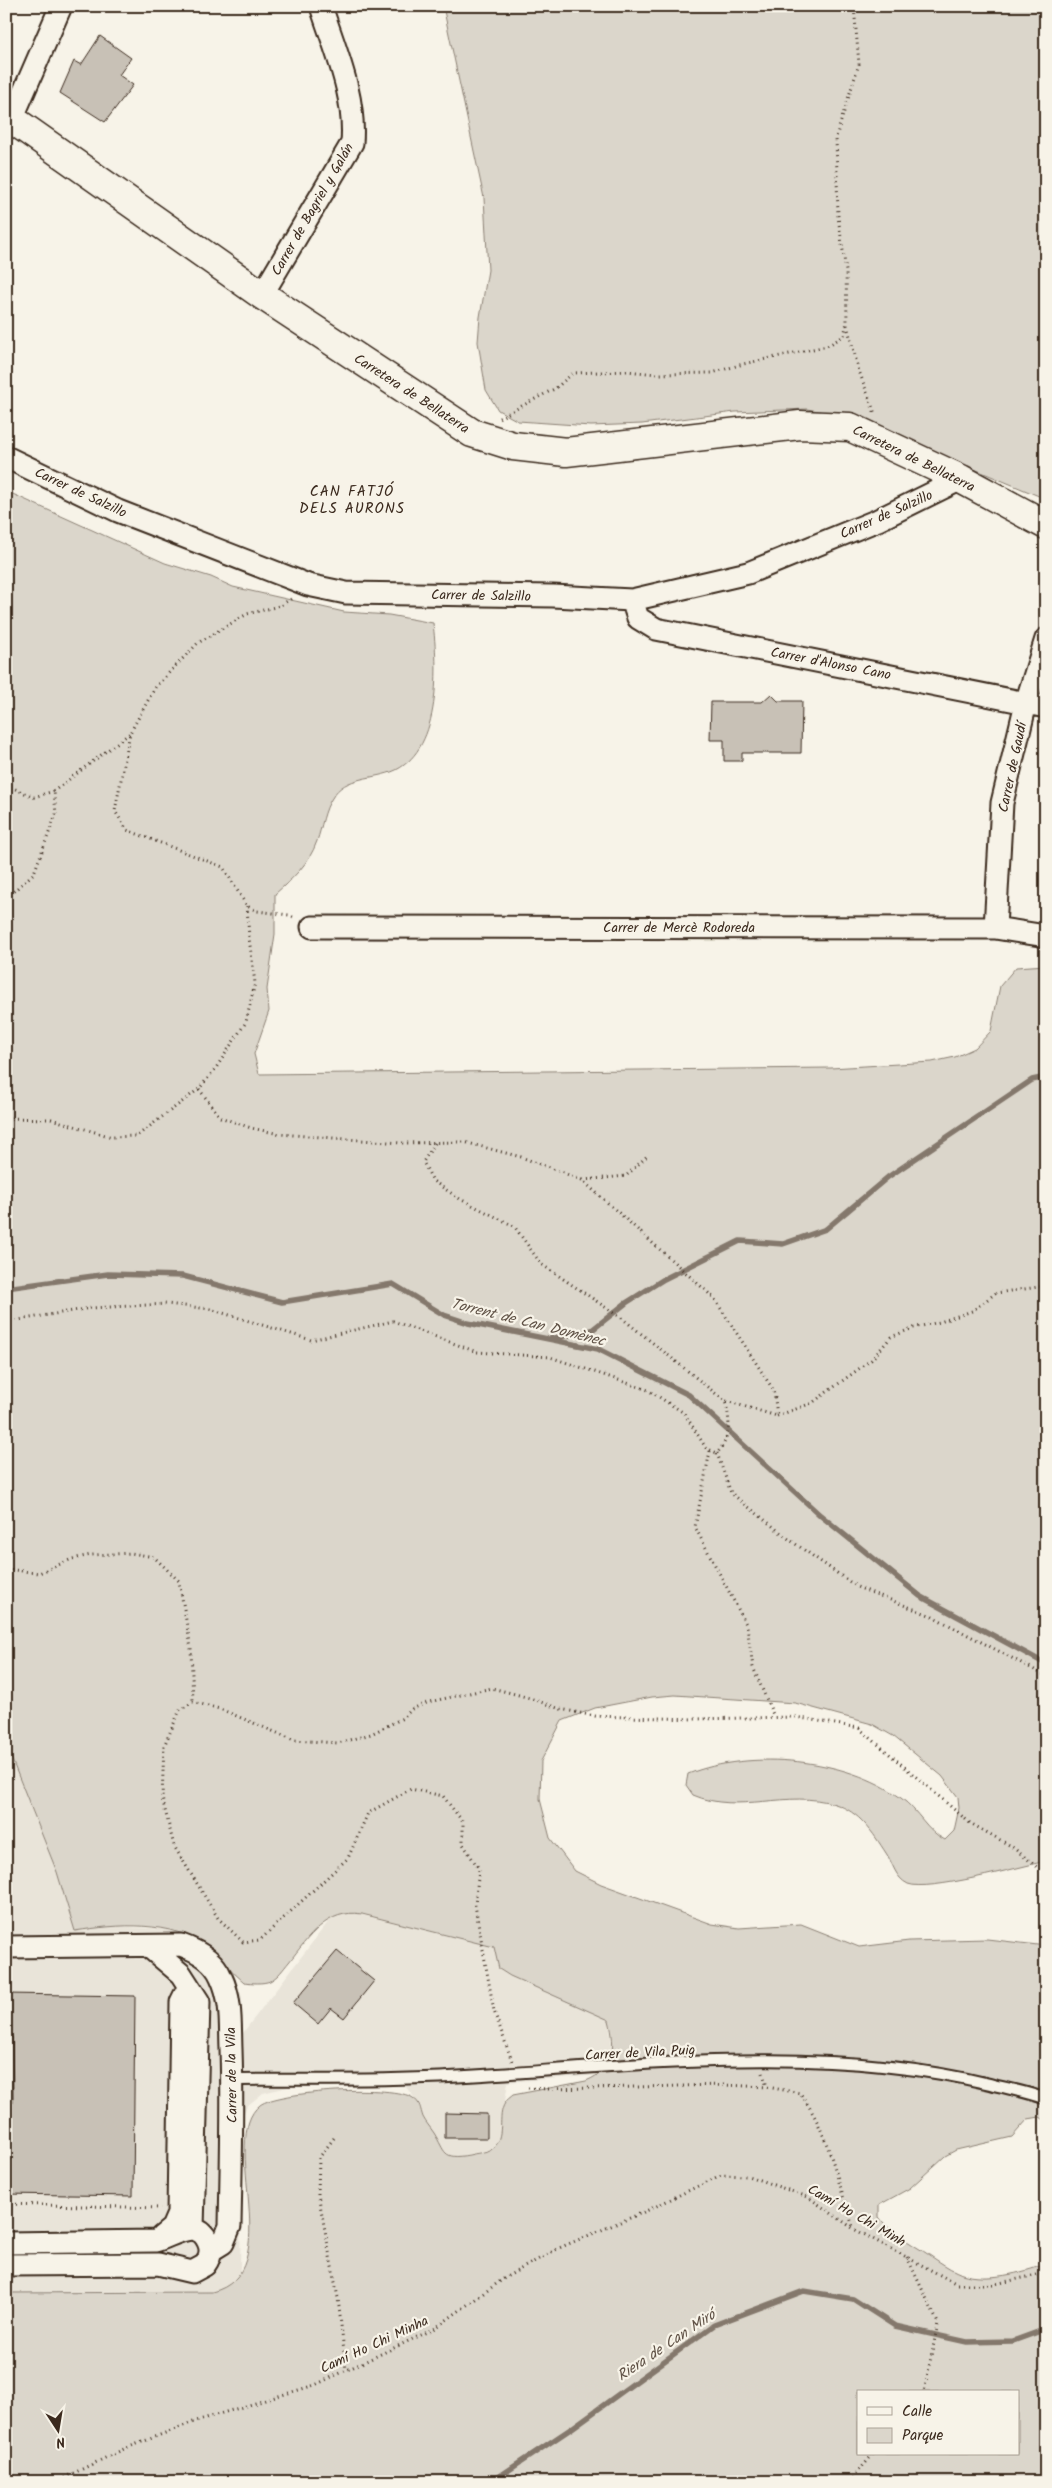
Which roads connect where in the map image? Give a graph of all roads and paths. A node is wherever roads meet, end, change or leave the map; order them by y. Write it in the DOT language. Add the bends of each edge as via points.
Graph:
graph roads {
  1 [pos="61,6"];
  2 [pos="321,6"];
  3 [pos="854,6"];
  4 [pos="9,117"];
  5 [pos="262,295"];
  6 [pos="847,322"];
  7 [pos="472,433"];
  8 [pos="888,444"];
  9 [pos="6,457"];
  10 [pos="961,479"];
  11 [pos="1046,525"];
  12 [pos="308,585"];
  13 [pos="632,600"];
  14 [pos="1046,639"];
  15 [pos="1036,705"];
  16 [pos="130,733"];
  17 [pos="6,785"];
  18 [pos="54,791"];
  19 [pos="6,898"];
  20 [pos="247,906"];
  21 [pos="312,926"];
  22 [pos="995,928"];
  23 [pos="1046,936"];
  24 [pos="199,1088"];
  25 [pos="6,1118"];
  26 [pos="435,1143"];
  27 [pos="647,1156"];
  28 [pos="582,1180"];
  29 [pos="1046,1286"];
  30 [pos="6,1322"];
  31 [pos="725,1401"];
  32 [pos="776,1416"];
  33 [pos="710,1451"];
  34 [pos="717,1453"];
  35 [pos="6,1569"];
  36 [pos="1046,1676"];
  37 [pos="193,1702"];
  38 [pos="774,1717"];
  39 [pos="1046,1874"];
  40 [pos="6,1946"];
  41 [pos="148,1946"];
  42 [pos="188,1988"];
  43 [pos="516,2072"];
  44 [pos="232,2080"];
  45 [pos="1046,2099"];
  46 [pos="6,2100"];
  47 [pos="13,2102"];
  48 [pos="334,2138"];
  49 [pos="685,2192"];
  50 [pos="6,2204"];
  51 [pos="156,2208"];
  52 [pos="193,2229"];
  53 [pos="854,2229"];
  54 [pos="155,2241"];
  55 [pos="6,2243"];
  56 [pos="210,2251"];
  57 [pos="907,2256"];
  58 [pos="6,2265"];
  59 [pos="1046,2274"];
  60 [pos="346,2370"];
  61 [pos="924,2390"];
  62 [pos="871,2456"];
  63 [pos="55,2482"];
  64 [pos="850,2482"];
  1 -- 4 [label="street"];
  2 -- 5 [label="street, Carrer de Bagriel y Galán" via="351,100 352,143"];
  3 -- 6 [label="path" via="859,64 836,137 838,217 846,271"];
  4 -- 5 [label="street, Carretera de Bellaterra"];
  5 -- 7 [label="street, Carretera de Bellaterra"];
  6 -- 7 [label="path" via="844,336 827,346 712,373 573,373 556,388"];
  6 -- 8 [label="path" via="858,371"];
  7 -- 8 [label="street, Carretera de Bellaterra" via="513,446 566,452 800,425 850,426"];
  8 -- 10 [label="street, Carretera de Bellaterra"];
  9 -- 12 [label="street, Carrer de Salzillo" via="118,511"];
  10 -- 11 [label="street, Carretera de Bellaterra"];
  10 -- 13 [label="street, Carrer de Salzillo" via="878,520 748,573"];
  12 -- 13 [label="street, Carrer de Salzillo" via="346,593"];
  12 -- 16 [label="path" via="304,591 279,606 247,614 198,644 156,686"];
  13 -- 15 [label="street, Carrer d'Alonso Cano" via="638,618 656,629"];
  14 -- 15 [label="street, Carrer de Gaudí"];
  15 -- 22 [label="street, Carrer de Gaudí" via="1002,803"];
  16 -- 18 [label="path"];
  16 -- 20 [label="path" via="115,811 128,830 223,867"];
  17 -- 18 [label="path" via="34,797"];
  18 -- 19 [label="path" via="56,814 34,873"];
  20 -- 21 [label="path" via="257,911 289,916"];
  20 -- 24 [label="path" via="256,983 246,1022"];
  21 -- 22 [label="street, Carrer de Mercè Rodoreda"];
  22 -- 23 [label="street, Carrer de Mercè Rodoreda"];
  24 -- 25 [label="path" via="137,1136 112,1137 51,1119"];
  24 -- 26 [label="path" via="220,1117 251,1128 280,1134"];
  26 -- 28 [label="path" via="464,1142 521,1157"];
  26 -- 31 [label="path" via="422,1162 433,1181 460,1199 514,1226 541,1264 623,1319"];
  27 -- 28 [label="path" via="626,1176"];
  28 -- 32 [label="path" via="714,1298 774,1391"];
  29 -- 32 [label="path" via="996,1293 972,1311 891,1337 871,1360 812,1403"];
  30 -- 33 [label="path" via="91,1308 166,1304 210,1309 311,1340 393,1322 477,1352 550,1357 648,1390 684,1413"];
  31 -- 32 [label="path"];
  31 -- 34 [label="path" via="730,1416 727,1442"];
  33 -- 34 [label="path"];
  33 -- 38 [label="path" via="695,1527 747,1626 754,1667"];
  34 -- 36 [label="path" via="731,1493 857,1587 932,1616"];
  35 -- 37 [label="path" via="38,1573 91,1555 131,1553 154,1557 179,1581 191,1648"];
  37 -- 38 [label="path" via="220,1709 294,1740 338,1742 371,1734 429,1702 492,1688 594,1716"];
  37 -- 43 [label="path" via="180,1710 164,1746 162,1798 174,1846 218,1918 243,1942 260,1940 348,1858 368,1813 411,1789 443,1796 463,1822 463,1844 479,1869 476,1906 494,2011"];
  38 -- 39 [label="path" via="795,1717 859,1728 970,1823 1011,1846"];
  40 -- 41 [label="street, Carrer de la Vila"];
  41 -- 42 [label="street" via="181,1974"];
  41 -- 44 [label="street, Carrer de la Vila" via="181,1945 194,1950 209,1959 221,1975 229,2004"];
  42 -- 52 [label="street" via="199,2002"];
  42 -- 54 [label="street" via="180,2002 178,2214 172,2228"];
  43 -- 44 [label="lane, Carrer de Vila Puig" via="410,2078"];
  43 -- 45 [label="lane, Carrer de Vila Puig" via="669,2063 813,2062 888,2066 957,2076"];
  43 -- 53 [label="path" via="528,2088 725,2085 767,2087 800,2094 811,2108 832,2156"];
  44 -- 56 [label="street, Carrer de la Vila" via="230,2226 223,2243"];
  46 -- 47 [label="path"];
  48 -- 60 [label="path" via="319,2158 318,2194 338,2298"];
  49 -- 53 [label="path, Camí Ho Chi Minh" via="721,2175 748,2176 808,2198"];
  49 -- 60 [label="path, Camí Ho Chi Minha" via="559,2248 506,2277 434,2329"];
  50 -- 51 [label="path"];
  52 -- 54 [label="street" via="179,2230 168,2238"];
  52 -- 56 [label="street" via="205,2237"];
  53 -- 57 [label="path, Camí Ho Chi Minh"];
  54 -- 55 [label="street"];
  56 -- 58 [label="street, Carrer de la Vila" via="205,2265 192,2272 158,2264"];
  57 -- 59 [label="path, Camí Ho Chi Minh" via="957,2284 995,2284"];
  57 -- 61 [label="path" via="938,2323"];
  60 -- 63 [label="path, Camí Ho Chi Minha" via="315,2385 169,2431"];
  62 -- 64 [label="path"];
}
